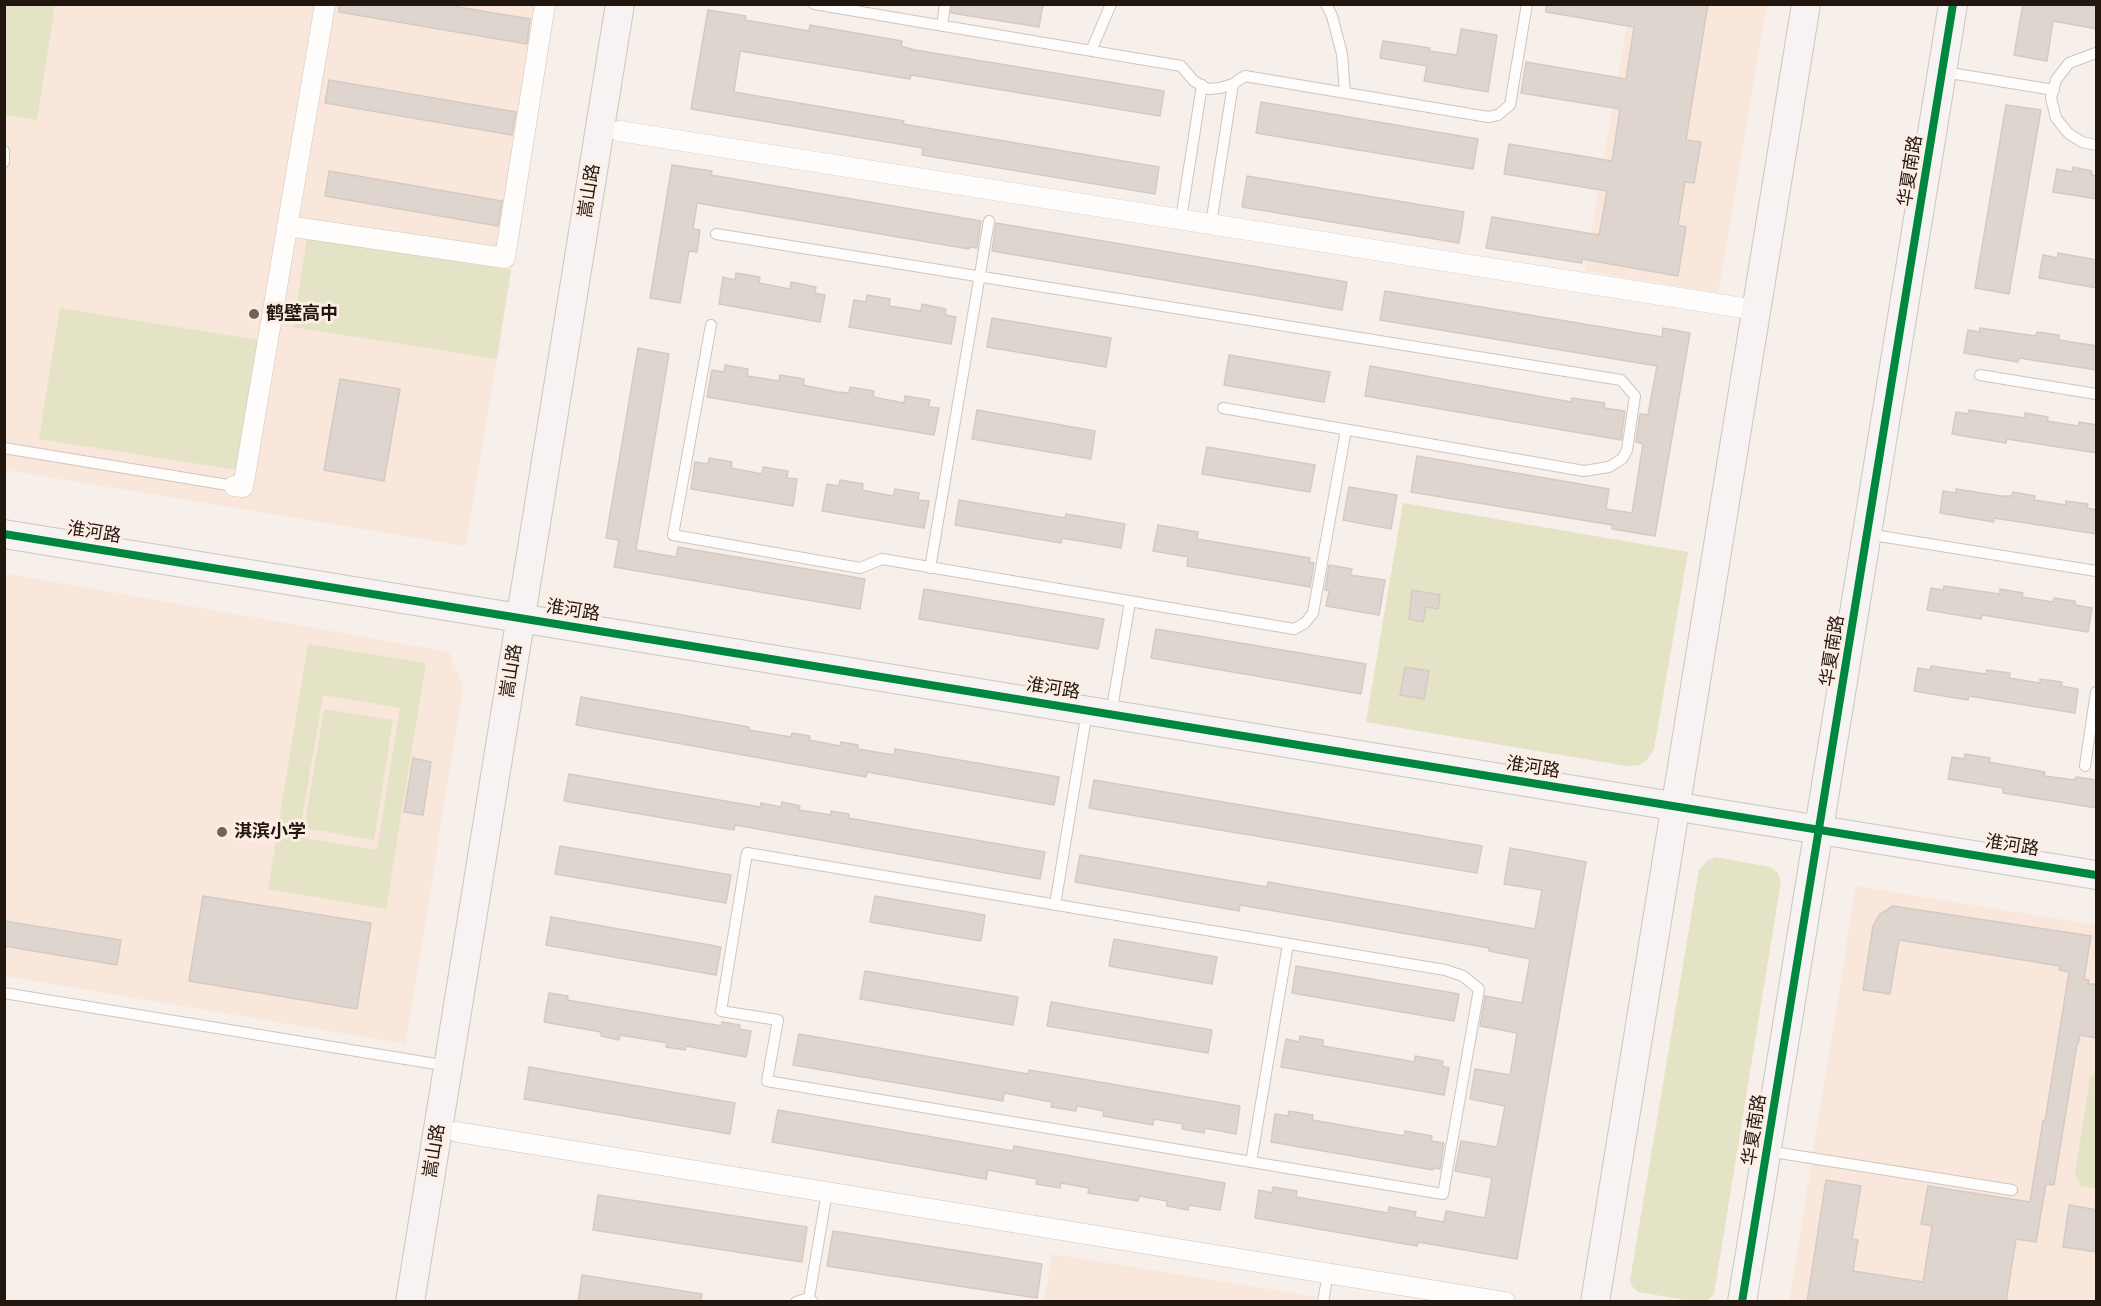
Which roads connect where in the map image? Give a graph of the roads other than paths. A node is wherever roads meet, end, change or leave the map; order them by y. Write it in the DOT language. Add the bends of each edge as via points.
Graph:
graph roads {
  1 [pos="325,4"];
  2 [pos="545,4"];
  3 [pos="620,4"];
  4 [pos="640,4"];
  5 [pos="814,4"];
  6 [pos="945,4"];
  7 [pos="1111,4"];
  8 [pos="1326,4"];
  9 [pos="1527,4"];
  10 [pos="1806,4"];
  11 [pos="1953,4"];
  12 [pos="942,26"];
  13 [pos="1091,51"];
  14 [pos="2097,54"];
  15 [pos="1942,72"];
  16 [pos="1233,84"];
  17 [pos="1202,85"];
  18 [pos="2054,90"];
  19 [pos="1345,93"];
  20 [pos="619,131"];
  21 [pos="2097,145"];
  22 [pos="4,151"];
  23 [pos="4,162"];
  24 [pos="1180,219"];
  25 [pos="989,220"];
  26 [pos="1211,224"];
  27 [pos="287,226"];
  28 [pos="716,234"];
  29 [pos="979,277"];
  30 [pos="1756,310"];
  31 [pos="711,325"];
  32 [pos="1980,375"];
  33 [pos="2097,394"];
  34 [pos="1223,408"];
  35 [pos="1346,430"];
  36 [pos="4,448"];
  37 [pos="234,486"];
  38 [pos="4,534"];
  39 [pos="1867,534"];
  40 [pos="930,568"];
  41 [pos="2097,571"];
  42 [pos="1130,602"];
  43 [pos="530,620"];
  44 [pos="2097,692"];
  45 [pos="1099,712"];
  46 [pos="2085,765"];
  47 [pos="1675,806"];
  48 [pos="1819,830"];
  49 [pos="2097,875"];
  50 [pos="1056,905"];
  51 [pos="1288,944"];
  52 [pos="4,993"];
  53 [pos="449,1066"];
  54 [pos="458,1132"];
  55 [pos="1767,1150"];
  56 [pos="1251,1162"];
  57 [pos="2012,1190"];
  58 [pos="827,1192"];
  59 [pos="1328,1273"];
  60 [pos="811,1300"];
  61 [pos="410,1302"];
  62 [pos="430,1302"];
  63 [pos="795,1302"];
  64 [pos="1323,1302"];
  65 [pos="1505,1302"];
  66 [pos="1595,1302"];
  67 [pos="1742,1302"];
  1 -- 27 [label="street"];
  2 -- 27 [label="street" via="505,258"];
  3 -- 43 [label="street, 嵩山路"];
  4 -- 20 [label="street, 嵩山路"];
  5 -- 12 [label="lane"];
  6 -- 12 [label="lane"];
  7 -- 13 [label="lane"];
  8 -- 19 [label="lane" via="1342,54"];
  9 -- 19 [label="lane" via="1510,105 1498,115 1488,117"];
  10 -- 30 [label="street"];
  11 -- 15 [label="street, 华夏南路"];
  12 -- 13 [label="lane"];
  13 -- 17 [label="lane" via="1181,66"];
  14 -- 18 [label="lane" via="2069,63 2056,80"];
  15 -- 18 [label="lane"];
  15 -- 39 [label="street, 华夏南路"];
  16 -- 17 [label="lane" via="1208,89"];
  16 -- 19 [label="lane" via="1245,76"];
  16 -- 26 [label="lane"];
  17 -- 24 [label="lane"];
  18 -- 21 [label="lane" via="2051,98 2056,118 2068,133"];
  20 -- 24 [label="street"];
  20 -- 43 [label="street, 嵩山路"];
  22 -- 23 [label="lane"];
  24 -- 26 [label="street"];
  25 -- 29 [label="lane"];
  26 -- 30 [label="street"];
  27 -- 37 [label="street" via="243,487"];
  28 -- 29 [label="lane"];
  29 -- 35 [label="lane" via="1621,380 1635,396 1627,450 1622,459 1609,467 1584,471"];
  29 -- 40 [label="lane"];
  30 -- 47 [label="street"];
  31 -- 40 [label="lane" via="674,535 860,568 882,560"];
  32 -- 33 [label="lane"];
  34 -- 35 [label="lane"];
  35 -- 42 [label="lane" via="1312,613 1305,623 1294,629"];
  36 -- 37 [label="lane"];
  38 -- 43 [label="street, 淮河路"];
  39 -- 41 [label="lane"];
  39 -- 48 [label="street, 华夏南路"];
  40 -- 42 [label="lane"];
  42 -- 45 [label="lane"];
  43 -- 45 [label="street, 淮河路"];
  43 -- 53 [label="street, 嵩山路"];
  43 -- 54 [label="street, 嵩山路"];
  44 -- 46 [label="lane"];
  45 -- 47 [label="street, 淮河路"];
  45 -- 50 [label="lane"];
  47 -- 48 [label="street, 淮河路"];
  47 -- 66 [label="street"];
  48 -- 49 [label="street, 淮河路"];
  48 -- 55 [label="street, 华夏南路"];
  50 -- 51 [label="lane"];
  50 -- 56 [label="lane" via="747,853 721,1011 777,1020 767,1081"];
  51 -- 56 [label="lane"];
  51 -- 56 [label="lane" via="1445,970 1463,976 1479,989 1443,1194"];
  52 -- 53 [label="lane"];
  53 -- 61 [label="street, 嵩山路"];
  54 -- 58 [label="street"];
  54 -- 62 [label="street, 嵩山路"];
  55 -- 57 [label="lane"];
  55 -- 67 [label="street, 华夏南路"];
  58 -- 59 [label="street"];
  58 -- 60 [label="lane"];
  59 -- 64 [label="lane"];
  59 -- 65 [label="street"];
  60 -- 63 [label="lane"];
}
